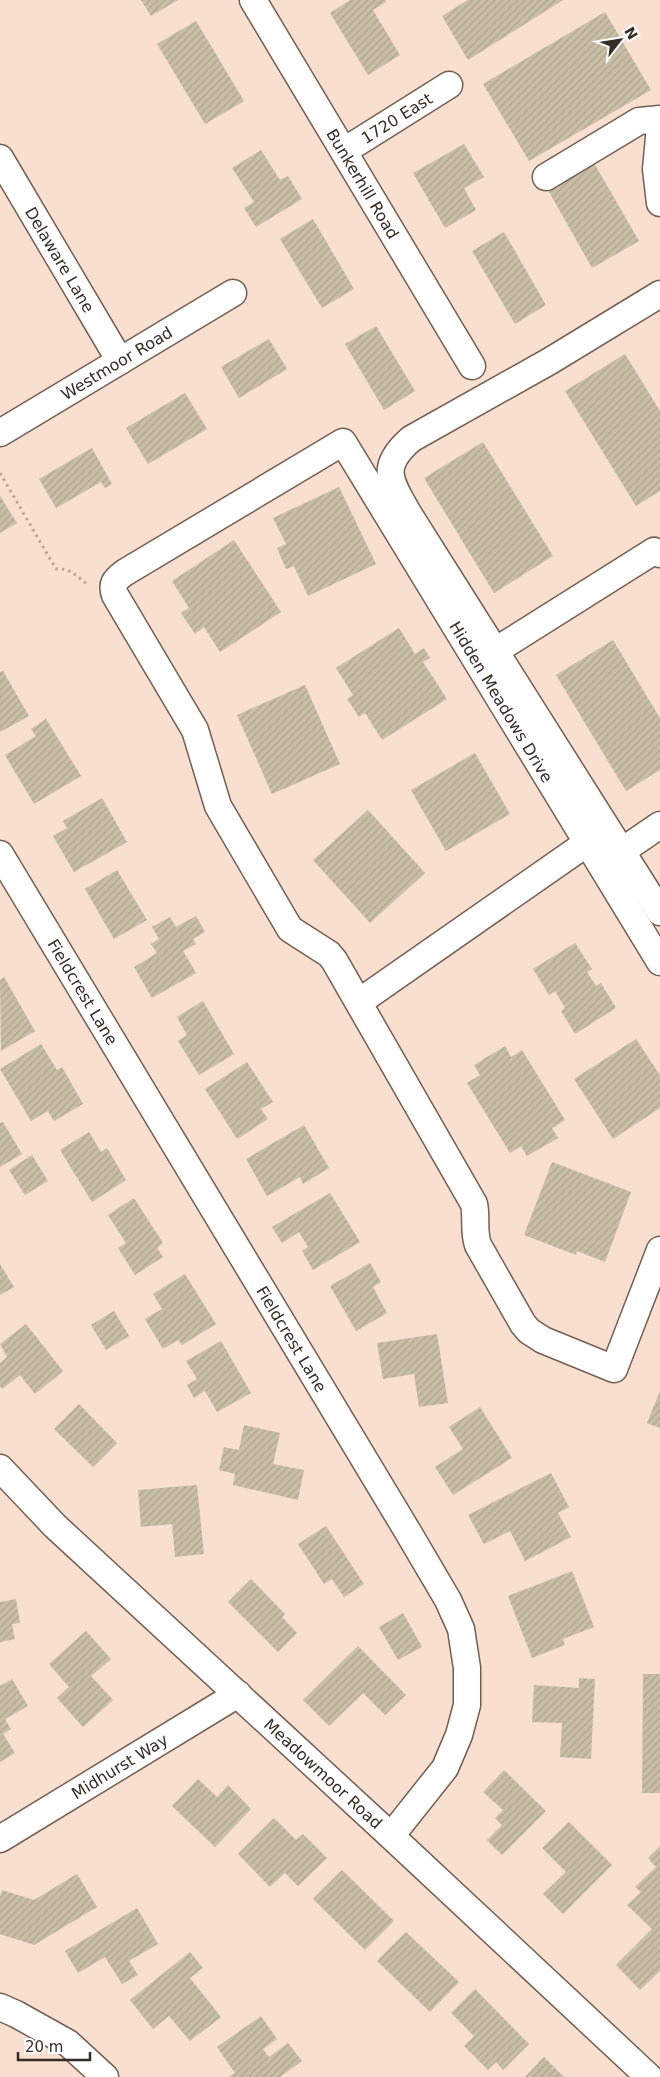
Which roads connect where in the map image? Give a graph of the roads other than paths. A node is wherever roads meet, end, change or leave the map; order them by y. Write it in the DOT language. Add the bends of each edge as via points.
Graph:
graph roads {
  1 [pos="253,0"];
  2 [pos="449,85"];
  3 [pos="660,119"];
  4 [pos="660,127"];
  5 [pos="344,151"];
  6 [pos="0,158"];
  7 [pos="546,177"];
  8 [pos="660,203"];
  9 [pos="233,293"];
  10 [pos="660,294"];
  11 [pos="120,360"];
  12 [pos="472,366"];
  13 [pos="0,432"];
  14 [pos="660,554"];
  15 [pos="495,650"];
  16 [pos="660,825"];
  17 [pos="587,843"];
  18 [pos="622,851"];
  19 [pos="0,854"];
  20 [pos="660,912"];
  21 [pos="660,962"];
  22 [pos="359,1002"];
  23 [pos="660,1250"];
  24 [pos="0,1468"];
  25 [pos="238,1694"];
  26 [pos="391,1836"];
  27 [pos="0,1839"];
  28 [pos="0,2007"];
  29 [pos="105,2077"];
  30 [pos="649,2077"];
  1 -- 5 [label="street, Bunkerhill Road"];
  2 -- 5 [label="street, 1720 East"];
  3 -- 7 [label="street" via="639,122"];
  4 -- 8 [label="street" via="656,169"];
  5 -- 12 [label="street, Bunkerhill Road"];
  6 -- 11 [label="street, Delaware Lane"];
  9 -- 11 [label="street, Westmoor Road"];
  10 -- 15 [label="street" via="550,361 411,439 393,459 391,482"];
  11 -- 13 [label="street, Westmoor Road"];
  14 -- 15 [label="street" via="654,551"];
  15 -- 18 [label="street"];
  16 -- 18 [label="street"];
  17 -- 21 [label="street, Hidden Meadows Drive"];
  17 -- 22 [label="street"];
  17 -- 22 [label="street, Hidden Meadows Drive" via="343,442 124,573 114,582 115,595 195,730 218,806 290,929 329,954"];
  18 -- 20 [label="street"];
  19 -- 26 [label="street, Fieldcrest Lane" via="433,1574 461,1629 467,1668 467,1705 459,1735 445,1768"];
  22 -- 23 [label="street" via="474,1204 478,1245 523,1324 536,1336 614,1369"];
  24 -- 25 [label="street, Meadowmoor Road" via="55,1526"];
  25 -- 26 [label="street, Meadowmoor Road"];
  25 -- 27 [label="street, Midhurst Way"];
  26 -- 30 [label="street, Meadowmoor Road"];
  28 -- 29 [label="street" via="68,2043"];
}
